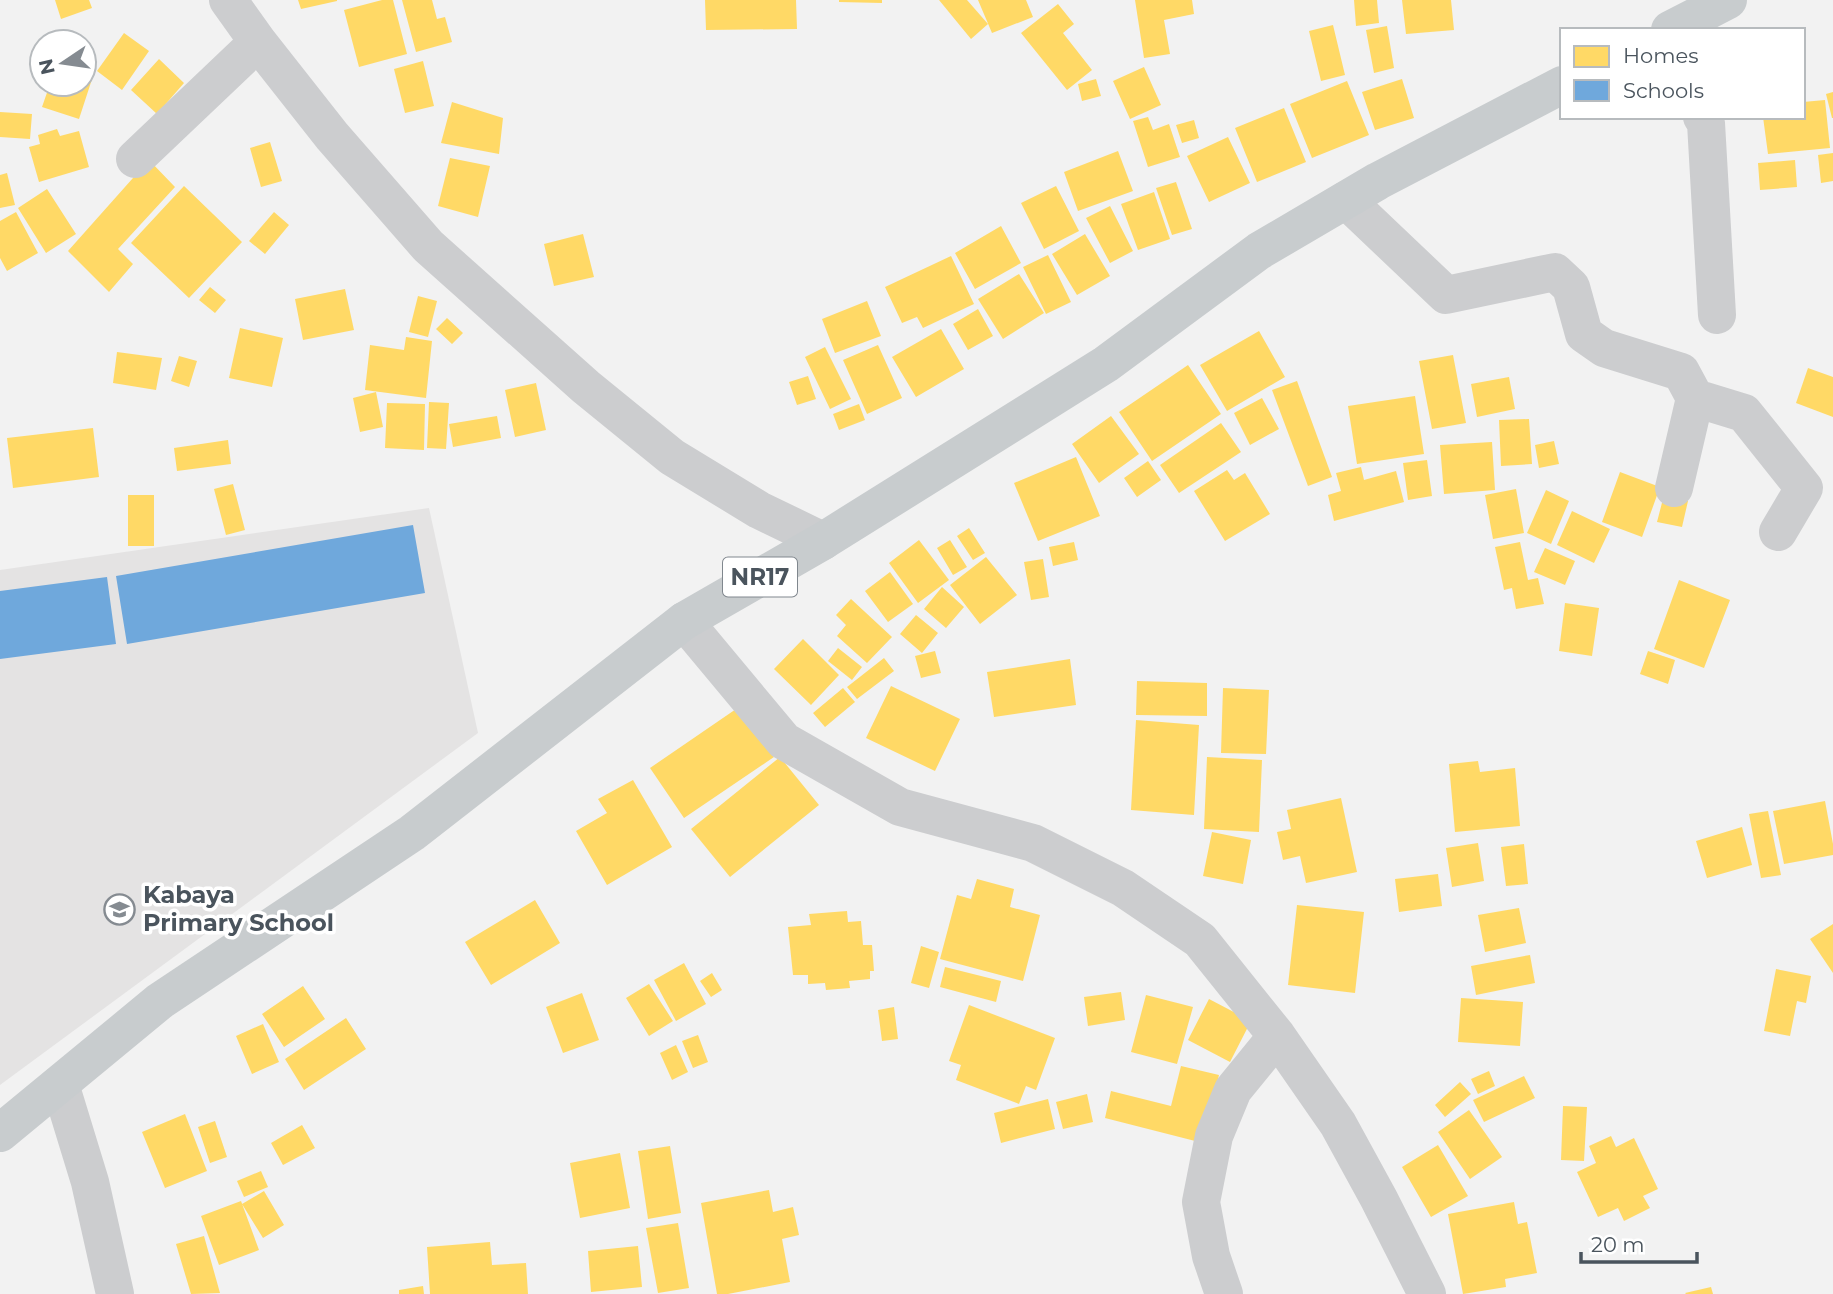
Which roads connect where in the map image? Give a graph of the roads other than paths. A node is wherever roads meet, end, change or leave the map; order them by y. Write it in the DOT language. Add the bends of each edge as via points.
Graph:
graph roads {
  1 [pos="1727,0"];
  2 [pos="243,13"];
  3 [pos="1674,28"];
  4 [pos="1560,86"];
  5 [pos="1703,119"];
  6 [pos="135,159"];
  7 [pos="1346,200"];
  8 [pos="1717,315"];
  9 [pos="1695,398"];
  10 [pos="1674,488"];
  11 [pos="1778,533"];
  12 [pos="823,541"];
  13 [pos="684,621"];
  14 [pos="1277,1036"];
  15 [pos="60,1084"];
  16 [pos="0,1133"];
  17 [pos="115,1294"];
  18 [pos="1224,1294"];
  19 [pos="1427,1294"];
  1 -- 3 [label="main road"];
  2 -- 6 [label="street"];
  2 -- 12 [label="street" via="332,136 428,246 575,378 672,457 760,510"];
  4 -- 7 [label="main road, NR17"];
  5 -- 8 [label="street"];
  7 -- 9 [label="street" via="1446,295 1555,272 1572,287 1584,334 1604,348 1681,372"];
  7 -- 12 [label="main road, NR17" via="1259,251 1106,364"];
  9 -- 10 [label="street"];
  9 -- 11 [label="street" via="1744,413 1804,488"];
  12 -- 13 [label="main road, NR17"];
  13 -- 14 [label="street" via="784,741 900,807 1034,843 1123,888 1200,940"];
  13 -- 15 [label="main road, NR17" via="412,833 160,1002"];
  14 -- 18 [label="street" via="1233,1090 1214,1136 1201,1202 1210,1256"];
  14 -- 19 [label="street" via="1338,1124"];
  15 -- 16 [label="main road, NR17"];
  15 -- 17 [label="street" via="90,1182"];
}
